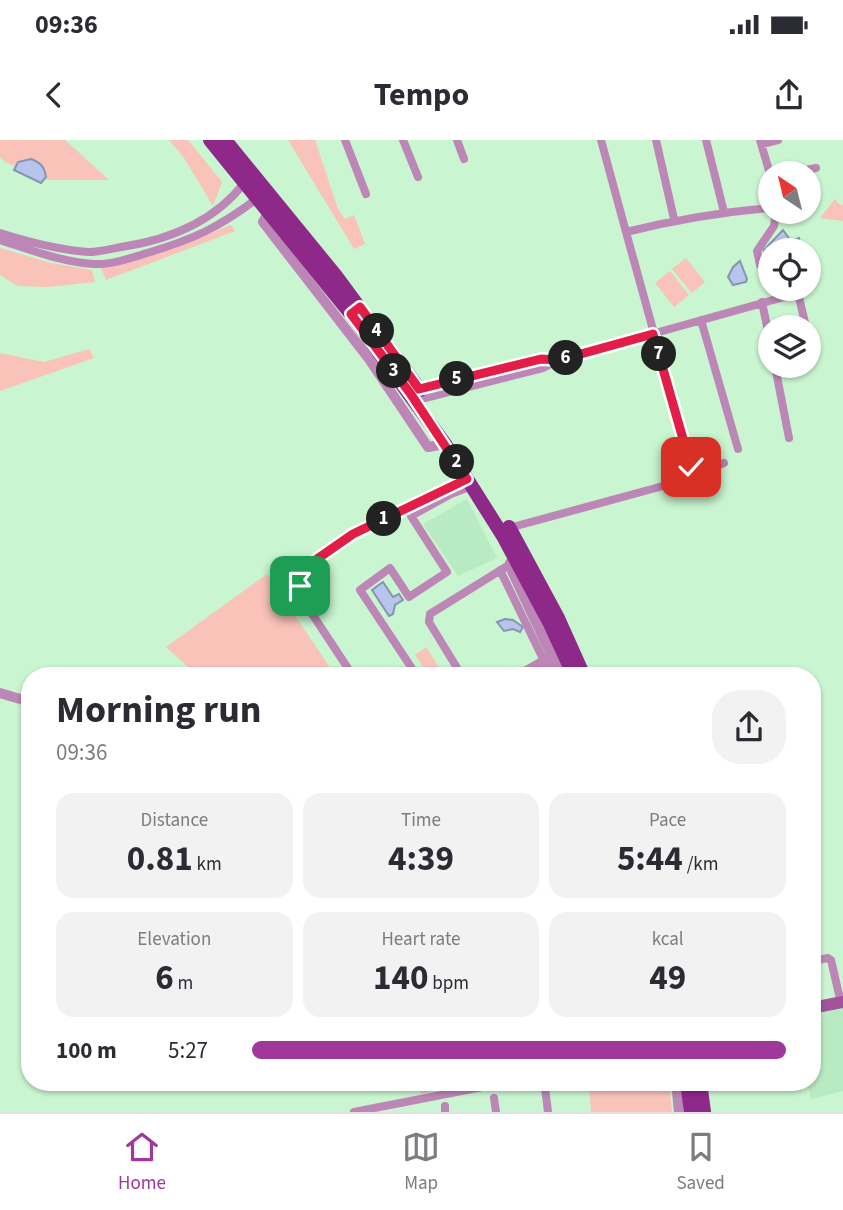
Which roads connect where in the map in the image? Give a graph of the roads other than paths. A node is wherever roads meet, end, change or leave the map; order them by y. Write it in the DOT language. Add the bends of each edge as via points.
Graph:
graph roads {
  1 [pos="209,140"];
  2 [pos="225,140"];
  3 [pos="236,140"];
  4 [pos="345,140"];
  5 [pos="403,140"];
  6 [pos="457,140"];
  7 [pos="601,140"];
  8 [pos="656,140"];
  9 [pos="706,140"];
  10 [pos="778,140"];
  11 [pos="761,142"];
  12 [pos="239,156"];
  13 [pos="464,159"];
  14 [pos="766,161"];
  15 [pos="418,177"];
  16 [pos="245,182"];
  17 [pos="366,194"];
  18 [pos="258,198"];
  19 [pos="758,209"];
  20 [pos="724,212"];
  21 [pos="268,213"];
  22 [pos="674,219"];
  23 [pos="626,232"];
  24 [pos="0,233"];
  25 [pos="0,240"];
  26 [pos="765,301"];
  27 [pos="762,302"];
  28 [pos="356,311"];
  29 [pos="765,315"];
  30 [pos="701,320"];
  31 [pos="653,334"];
  32 [pos="777,378"];
  33 [pos="422,394"];
  34 [pos="789,438"];
  35 [pos="445,444"];
  36 [pos="738,449"];
  37 [pos="723,463"];
  38 [pos="691,467"];
  39 [pos="469,482"];
  40 [pos="509,528"];
  41 [pos="508,564"];
  42 [pos="554,659"];
  43 [pos="347,667"];
  44 [pos="411,667"];
  45 [pos="456,667"];
  46 [pos="536,667"];
  47 [pos="544,667"];
  48 [pos="557,667"];
  49 [pos="563,667"];
  50 [pos="580,667"];
  51 [pos="0,693"];
  52 [pos="21,699"];
  53 [pos="0,700"];
  54 [pos="21,707"];
  55 [pos="821,959"];
  56 [pos="842,1003"];
  57 [pos="821,1006"];
  58 [pos="462,1091"];
  59 [pos="545,1091"];
  60 [pos="677,1091"];
  61 [pos="688,1091"];
  62 [pos="701,1091"];
  63 [pos="494,1098"];
  64 [pos="354,1112"];
  65 [pos="495,1112"];
  66 [pos="548,1112"];
  67 [pos="679,1112"];
  68 [pos="691,1112"];
  69 [pos="704,1112"];
  1 -- 16 [label="main road"];
  2 -- 12 [label="main road"];
  3 -- 12 [label="street"];
  4 -- 17 [label="street"];
  5 -- 15 [label="street"];
  6 -- 13 [label="street"];
  7 -- 23 [label="street"];
  8 -- 22 [label="street"];
  9 -- 20 [label="street"];
  10 -- 11 [label="street"];
  11 -- 14 [label="street"];
  12 -- 28 [label="main road"];
  16 -- 18 [label="main road"];
  16 -- 24 [label="street" via="210,216 157,241 91,252 38,245"];
  18 -- 21 [label="main road"];
  18 -- 25 [label="street" via="192,239 97,264 58,258"];
  19 -- 20 [label="street"];
  20 -- 22 [label="street"];
  21 -- 28 [label="main road"];
  21 -- 35 [label="street" via="263,222 369,359 428,447"];
  22 -- 23 [label="street"];
  23 -- 31 [label="street"];
  26 -- 27 [label="street"];
  27 -- 29 [label="street"];
  27 -- 30 [label="street"];
  28 -- 33 [label="main road"];
  28 -- 35 [label="main road"];
  30 -- 31 [label="street"];
  30 -- 36 [label="street"];
  31 -- 33 [label="street" via="559,360 541,359"];
  31 -- 38 [label="street"];
  32 -- 34 [label="street"];
  33 -- 40 [label="main road"];
  35 -- 39 [label="main road"];
  37 -- 40 [label="street" via="674,483"];
  39 -- 41 [label="main road"];
  39 -- 43 [label="street" via="353,534 317,559 299,593"];
  39 -- 44 [label="street" via="411,516 447,572 409,597 390,568 360,590"];
  40 -- 50 [label="main road"];
  41 -- 42 [label="main road"];
  41 -- 42 [label="street"];
  41 -- 45 [label="street" via="429,618"];
  42 -- 46 [label="street"];
  42 -- 47 [label="street"];
  42 -- 48 [label="street"];
  42 -- 49 [label="main road"];
  51 -- 52 [label="street"];
  53 -- 54 [label="street"];
  55 -- 56 [label="street" via="831,960"];
  56 -- 57 [label="main road"];
  58 -- 64 [label="street"];
  59 -- 66 [label="street"];
  60 -- 67 [label="street"];
  61 -- 68 [label="main road"];
  62 -- 69 [label="main road"];
  63 -- 65 [label="street"];
}
